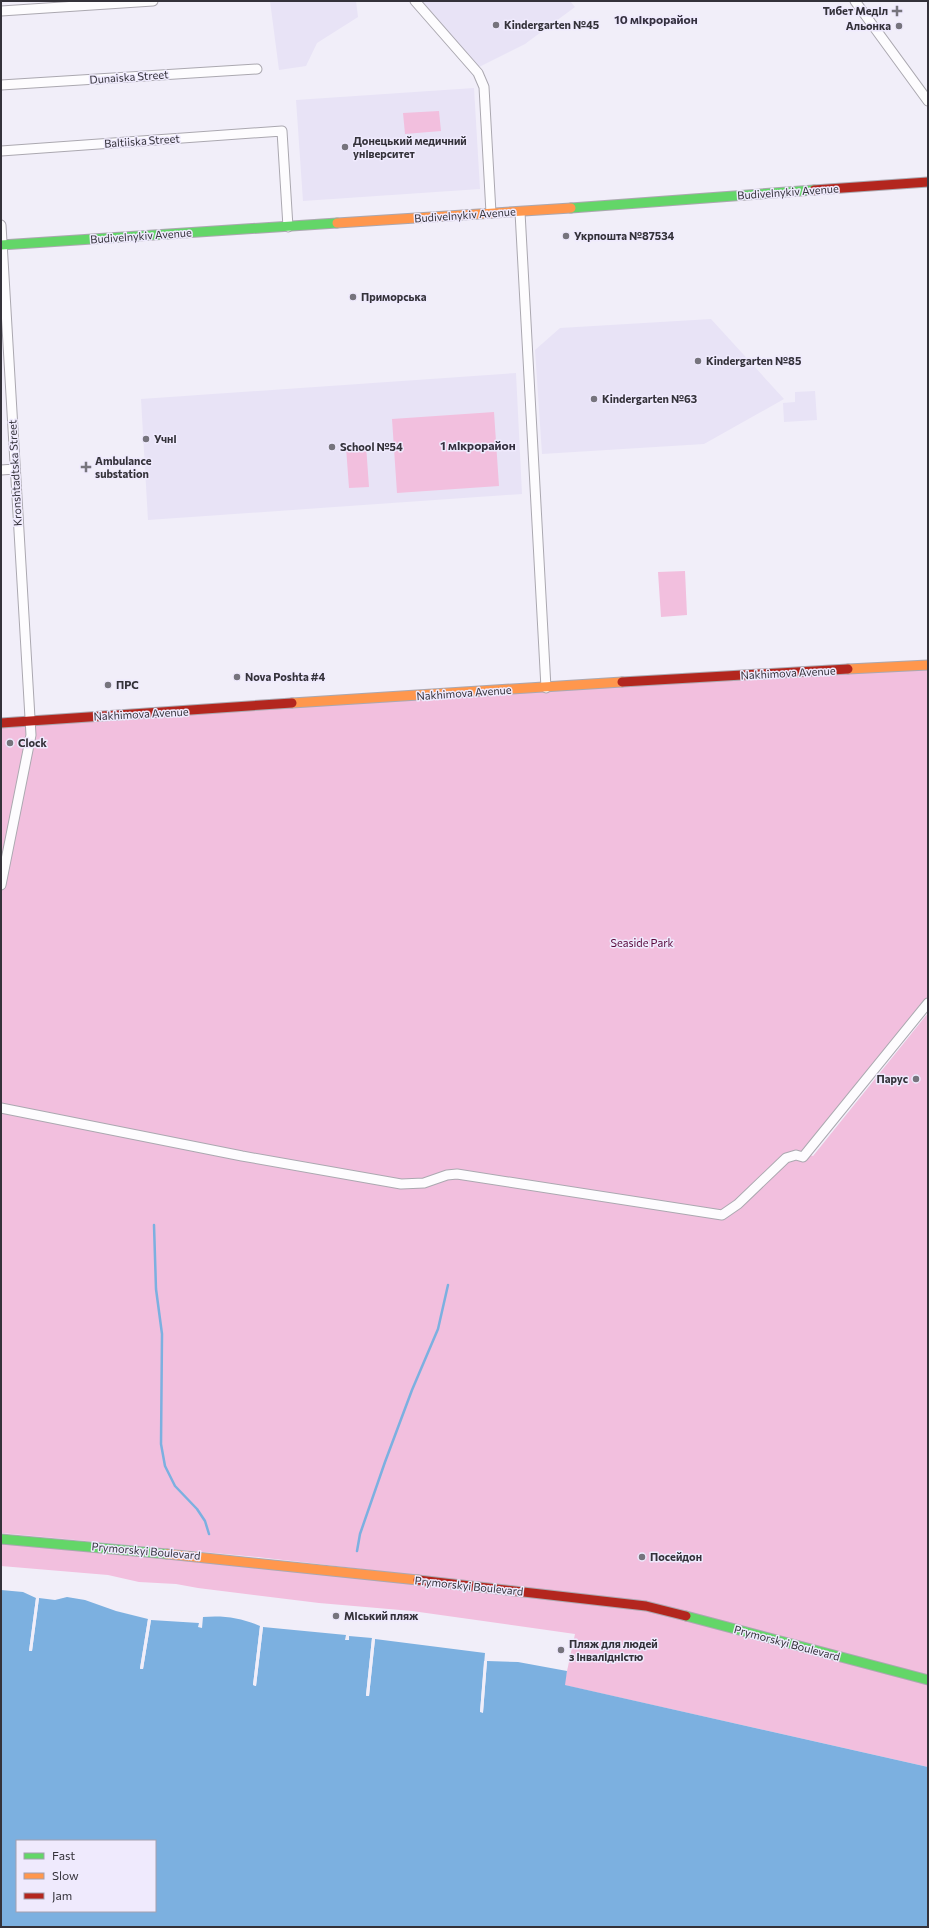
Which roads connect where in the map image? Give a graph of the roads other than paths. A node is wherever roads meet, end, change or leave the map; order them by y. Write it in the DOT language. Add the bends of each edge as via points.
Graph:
graph roads {
  1 [pos="153,1"];
  2 [pos="415,1"];
  3 [pos="855,1"];
  4 [pos="1,11"];
  5 [pos="257,69"];
  6 [pos="1,85"];
  7 [pos="928,101"];
  8 [pos="1,151"];
  9 [pos="928,182"];
  10 [pos="520,212"];
  11 [pos="491,214"];
  12 [pos="1,224"];
  13 [pos="288,227"];
  14 [pos="2,245"];
  15 [pos="15,469"];
  16 [pos="1,470"];
  17 [pos="928,665"];
  18 [pos="546,688"];
  19 [pos="30,721"];
  20 [pos="1,724"];
  21 [pos="1,885"];
  22 [pos="928,1003"];
  23 [pos="1,1108"];
  24 [pos="1,1539"];
  25 [pos="928,1680"];
  1 -- 4 [label="street"];
  2 -- 11 [label="street" via="482,79"];
  3 -- 7 [label="street"];
  5 -- 6 [label="street, Dunaiska Street"];
  8 -- 13 [label="street, Baltiiska Street" via="282,131"];
  9 -- 10 [label="main road, Budivelnykiv Avenue"];
  10 -- 11 [label="main road, Budivelnykiv Avenue"];
  10 -- 18 [label="street"];
  11 -- 13 [label="main road, Budivelnykiv Avenue"];
  12 -- 14 [label="street, Kronshtadtska Street"];
  13 -- 14 [label="main road, Budivelnykiv Avenue"];
  14 -- 15 [label="street, Kronshtadtska Street"];
  15 -- 16 [label="street"];
  15 -- 19 [label="street, Kronshtadtska Street"];
  17 -- 18 [label="main road, Nakhimova Avenue"];
  18 -- 19 [label="main road, Nakhimova Avenue"];
  19 -- 20 [label="main road, Nakhimova Avenue"];
  19 -- 21 [label="street, Kronshtadtska Street" via="29,748"];
  22 -- 23 [label="street" via="803,1157 796,1155 786,1158 738,1204 722,1215 457,1174 424,1183 402,1184 161,1141"];
  24 -- 25 [label="main road, Prymorskyi Boulevard" via="255,1562 646,1606"];
}
